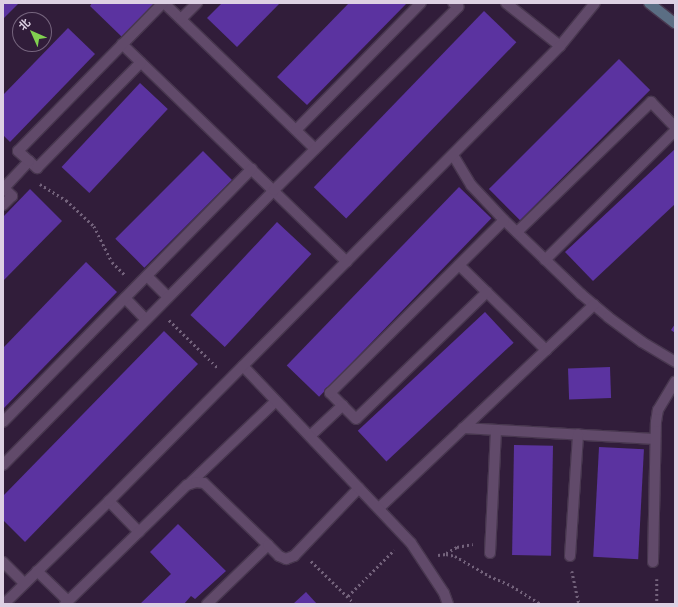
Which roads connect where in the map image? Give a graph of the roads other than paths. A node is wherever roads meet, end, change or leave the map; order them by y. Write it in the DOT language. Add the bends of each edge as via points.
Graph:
graph roads {
  1 [pos="163,3"];
  2 [pos="197,3"];
  3 [pos="421,3"];
  4 [pos="453,3"];
  5 [pos="506,3"];
  6 [pos="595,3"];
  7 [pos="649,3"];
  8 [pos="181,19"];
  9 [pos="675,23"];
  10 [pos="122,44"];
  11 [pos="560,46"];
  12 [pos="141,62"];
  13 [pos="675,126"];
  14 [pos="296,130"];
  15 [pos="675,131"];
  16 [pos="315,149"];
  17 [pos="453,155"];
  18 [pos="29,161"];
  19 [pos="252,169"];
  20 [pos="4,187"];
  21 [pos="274,190"];
  22 [pos="3,205"];
  23 [pos="504,220"];
  24 [pos="517,232"];
  25 [pos="545,260"];
  26 [pos="347,262"];
  27 [pos="459,265"];
  28 [pos="147,276"];
  29 [pos="487,292"];
  30 [pos="168,297"];
  31 [pos="124,298"];
  32 [pos="594,305"];
  33 [pos="146,320"];
  34 [pos="546,350"];
  35 [pos="675,362"];
  36 [pos="243,366"];
  37 [pos="675,382"];
  38 [pos="276,401"];
  39 [pos="343,405"];
  40 [pos="3,422"];
  41 [pos="463,428"];
  42 [pos="496,430"];
  43 [pos="578,434"];
  44 [pos="310,436"];
  45 [pos="655,439"];
  46 [pos="4,462"];
  47 [pos="188,485"];
  48 [pos="360,488"];
  49 [pos="109,501"];
  50 [pos="379,508"];
  51 [pos="139,532"];
  52 [pos="268,545"];
  53 [pos="490,551"];
  54 [pos="570,556"];
  55 [pos="3,562"];
  56 [pos="653,562"];
  57 [pos="37,570"];
  58 [pos="24,583"];
  59 [pos="67,602"];
  60 [pos="4,604"];
  61 [pos="207,604"];
  62 [pos="448,604"];
  1 -- 8 [label="street"];
  1 -- 10 [label="street"];
  2 -- 8 [label="street"];
  3 -- 14 [label="street"];
  4 -- 16 [label="street" via="458,7"];
  5 -- 11 [label="street"];
  6 -- 11 [label="street"];
  7 -- 9 [label="main road"];
  8 -- 14 [label="street"];
  10 -- 12 [label="street"];
  10 -- 18 [label="street" via="18,151"];
  11 -- 17 [label="street"];
  12 -- 18 [label="street" via="37,168"];
  12 -- 19 [label="street"];
  13 -- 24 [label="street" via="651,102"];
  14 -- 16 [label="street"];
  15 -- 25 [label="street"];
  16 -- 21 [label="street"];
  17 -- 23 [label="street" via="472,185"];
  17 -- 26 [label="street"];
  18 -- 20 [label="street"];
  19 -- 21 [label="street"];
  19 -- 28 [label="street"];
  20 -- 22 [label="street" via="12,196"];
  21 -- 26 [label="street"];
  21 -- 30 [label="street"];
  23 -- 24 [label="street"];
  23 -- 27 [label="street"];
  24 -- 25 [label="street"];
  25 -- 32 [label="street"];
  26 -- 36 [label="street"];
  27 -- 29 [label="street"];
  27 -- 39 [label="street" via="330,393"];
  28 -- 30 [label="street"];
  28 -- 31 [label="street"];
  29 -- 34 [label="street"];
  29 -- 39 [label="street" via="356,419"];
  30 -- 33 [label="street"];
  31 -- 33 [label="street"];
  31 -- 40 [label="street"];
  32 -- 34 [label="street"];
  32 -- 35 [label="street" via="642,342"];
  33 -- 46 [label="street"];
  34 -- 41 [label="street"];
  36 -- 38 [label="street"];
  36 -- 49 [label="street"];
  37 -- 45 [label="street" via="658,410"];
  38 -- 44 [label="street"];
  38 -- 47 [label="street"];
  39 -- 44 [label="street"];
  41 -- 42 [label="street"];
  41 -- 50 [label="street"];
  42 -- 43 [label="street"];
  42 -- 53 [label="street"];
  43 -- 45 [label="street"];
  43 -- 54 [label="street"];
  44 -- 48 [label="street"];
  45 -- 56 [label="street"];
  47 -- 51 [label="street"];
  47 -- 52 [label="street" via="204,483"];
  48 -- 50 [label="street"];
  48 -- 52 [label="street" via="294,556 286,559"];
  49 -- 51 [label="street"];
  49 -- 57 [label="street"];
  50 -- 62 [label="street" via="407,538 444,593"];
  51 -- 59 [label="street"];
  52 -- 61 [label="street"];
  55 -- 58 [label="street"];
  57 -- 58 [label="street"];
  57 -- 59 [label="street"];
  58 -- 60 [label="street"];
}
